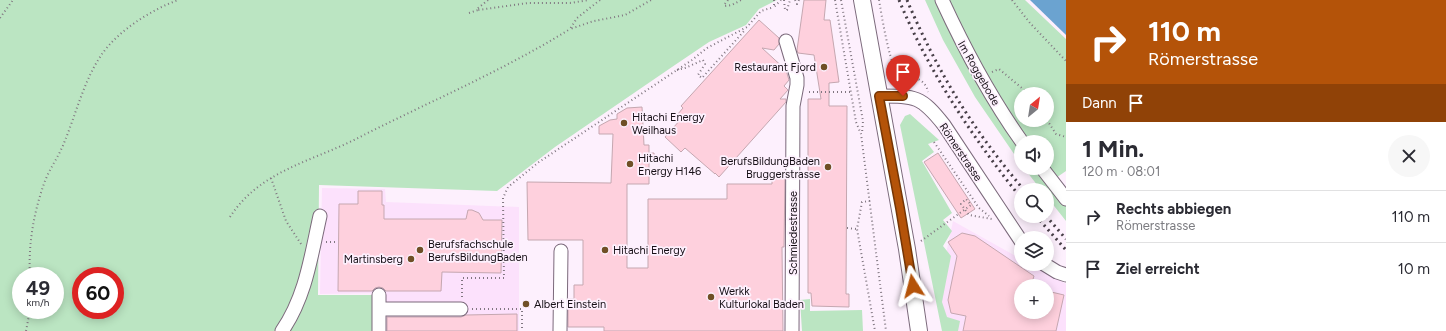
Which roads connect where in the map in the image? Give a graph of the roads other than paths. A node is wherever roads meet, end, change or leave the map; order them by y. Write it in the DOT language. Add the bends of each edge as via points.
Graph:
graph roads {
  1 [pos="862,0"];
  2 [pos="942,0"];
  3 [pos="786,41"];
  4 [pos="879,96"];
  5 [pos="1017,135"];
  6 [pos="1047,175"];
  7 [pos="1066,199"];
  8 [pos="320,216"];
  9 [pos="1014,231"];
  10 [pos="561,251"];
  11 [pos="1054,270"];
  12 [pos="1066,275"];
  13 [pos="379,295"];
  14 [pos="379,309"];
  15 [pos="461,309"];
  16 [pos="282,331"];
  17 [pos="379,331"];
  18 [pos="560,331"];
  19 [pos="792,331"];
  20 [pos="919,331"];
  1 -- 4 [label="main road"];
  2 -- 5 [label="street, Im Roggebode" via="980,77"];
  3 -- 19 [label="street, Schmiedestrasse" via="797,78 793,106"];
  4 -- 9 [label="street, Römerstrasse" via="912,97 931,109"];
  4 -- 20 [label="main road"];
  6 -- 7 [label="street"];
  8 -- 16 [label="street" via="307,278"];
  10 -- 18 [label="street"];
  11 -- 12 [label="street"];
  13 -- 14 [label="street"];
  14 -- 15 [label="street"];
  14 -- 17 [label="street"];
}
